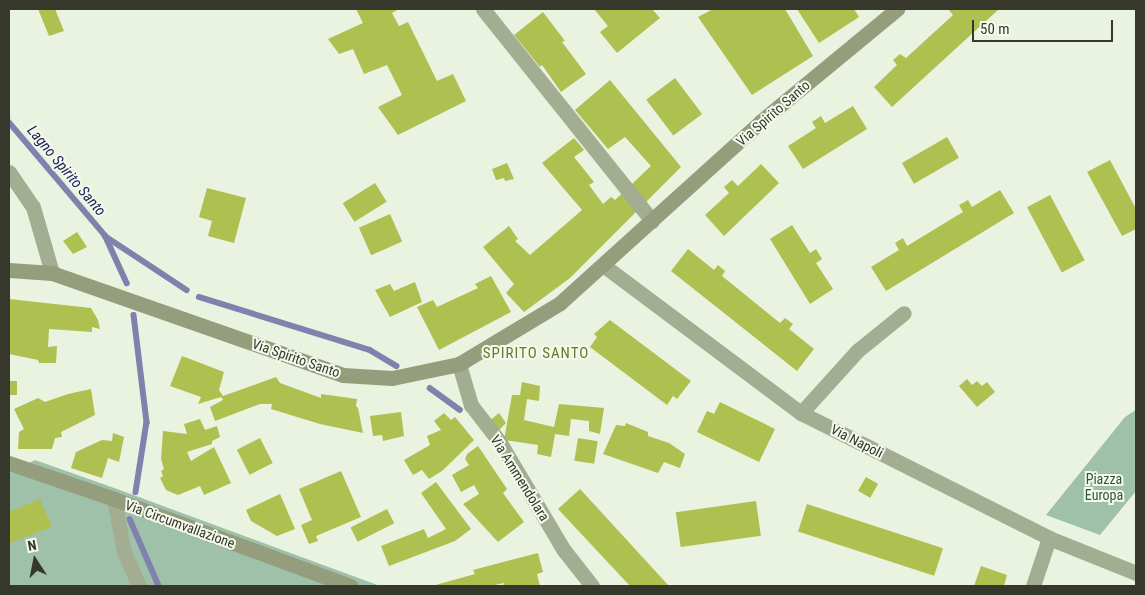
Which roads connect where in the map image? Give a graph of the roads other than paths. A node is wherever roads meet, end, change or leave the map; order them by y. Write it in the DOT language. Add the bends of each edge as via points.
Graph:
graph roads {
  1 [pos="483,9"];
  2 [pos="890,11"];
  3 [pos="9,172"];
  4 [pos="652,221"];
  5 [pos="603,265"];
  6 [pos="9,270"];
  7 [pos="52,273"];
  8 [pos="904,313"];
  9 [pos="459,364"];
  10 [pos="802,413"];
  11 [pos="9,463"];
  12 [pos="114,499"];
  13 [pos="1049,538"];
  14 [pos="1136,573"];
  15 [pos="139,586"];
  16 [pos="351,586"];
  17 [pos="592,586"];
  18 [pos="1033,586"];
  1 -- 4 [label="street"];
  2 -- 4 [label="street, Via Spirito Santo" via="760,122"];
  3 -- 7 [label="street" via="33,207"];
  4 -- 5 [label="street, Via Spirito Santo"];
  5 -- 9 [label="street, Via Spirito Santo" via="560,303"];
  5 -- 10 [label="street, Via Napoli"];
  6 -- 7 [label="street, Via Spirito Santo"];
  7 -- 9 [label="street, Via Spirito Santo" via="343,374 392,378"];
  8 -- 10 [label="street" via="857,351"];
  9 -- 17 [label="street, Via Ammendolara" via="471,406 499,442 563,549"];
  10 -- 13 [label="street, Via Napoli"];
  11 -- 12 [label="street, Via Circumvallazione"];
  12 -- 15 [label="street" via="124,552"];
  12 -- 16 [label="street, Via Circumvallazione"];
  13 -- 14 [label="street, Via Napoli"];
  13 -- 18 [label="street"];
}
